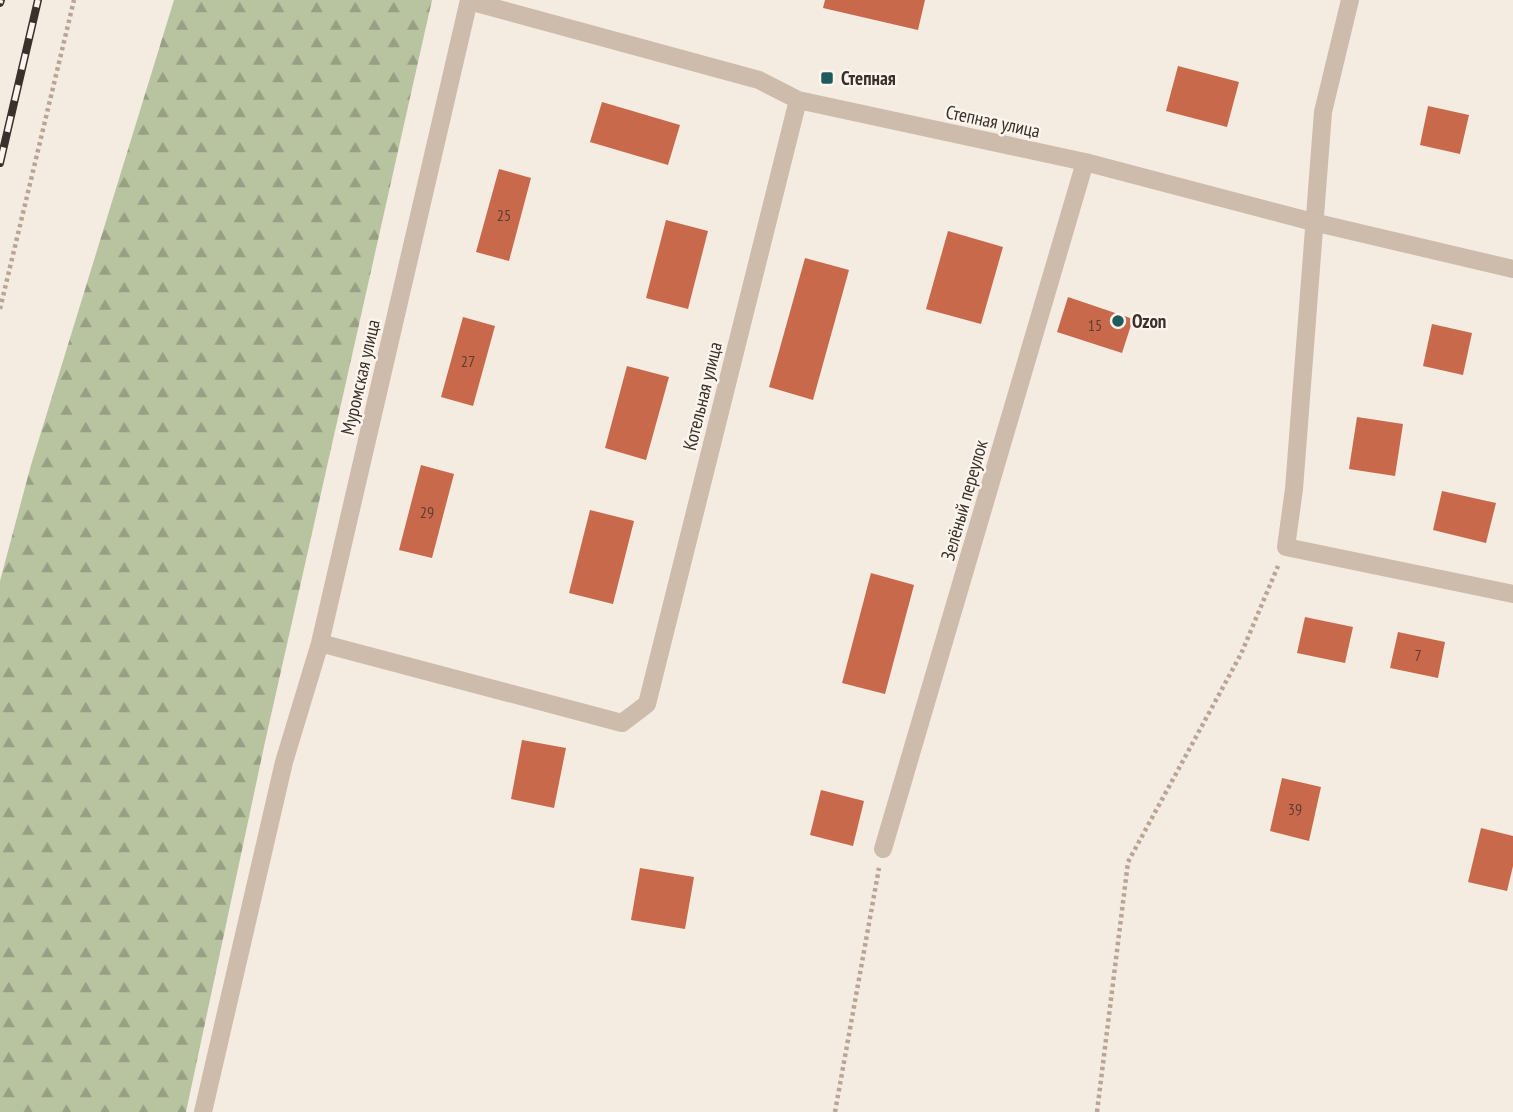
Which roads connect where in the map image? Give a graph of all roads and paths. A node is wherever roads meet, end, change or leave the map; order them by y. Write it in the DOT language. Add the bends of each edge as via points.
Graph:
graph roads {
  1 [pos="75,0"];
  2 [pos="1350,0"];
  3 [pos="469,1"];
  4 [pos="798,100"];
  5 [pos="1085,162"];
  6 [pos="1313,222"];
  7 [pos="1513,270"];
  8 [pos="0,309"];
  9 [pos="1286,547"];
  10 [pos="1513,594"];
  11 [pos="320,643"];
  12 [pos="883,849"];
  13 [pos="203,1112"];
  14 [pos="835,1112"];
  15 [pos="1097,1112"];
  1 -- 8 [label="path"];
  2 -- 6 [label="street" via="1323,112"];
  3 -- 4 [label="street, Степная улица" via="759,80"];
  3 -- 11 [label="street, Муромская улица"];
  4 -- 5 [label="street, Степная улица"];
  4 -- 11 [label="street, Котельная улица" via="647,704 622,723"];
  5 -- 6 [label="street, Степная улица"];
  5 -- 12 [label="street, Зелёный переулок"];
  6 -- 7 [label="street, Степная улица"];
  6 -- 9 [label="street"];
  9 -- 10 [label="street"];
  9 -- 15 [label="path" via="1241,654 1128,862"];
  11 -- 13 [label="street, Муромская улица" via="285,762"];
  12 -- 14 [label="path"];
}
